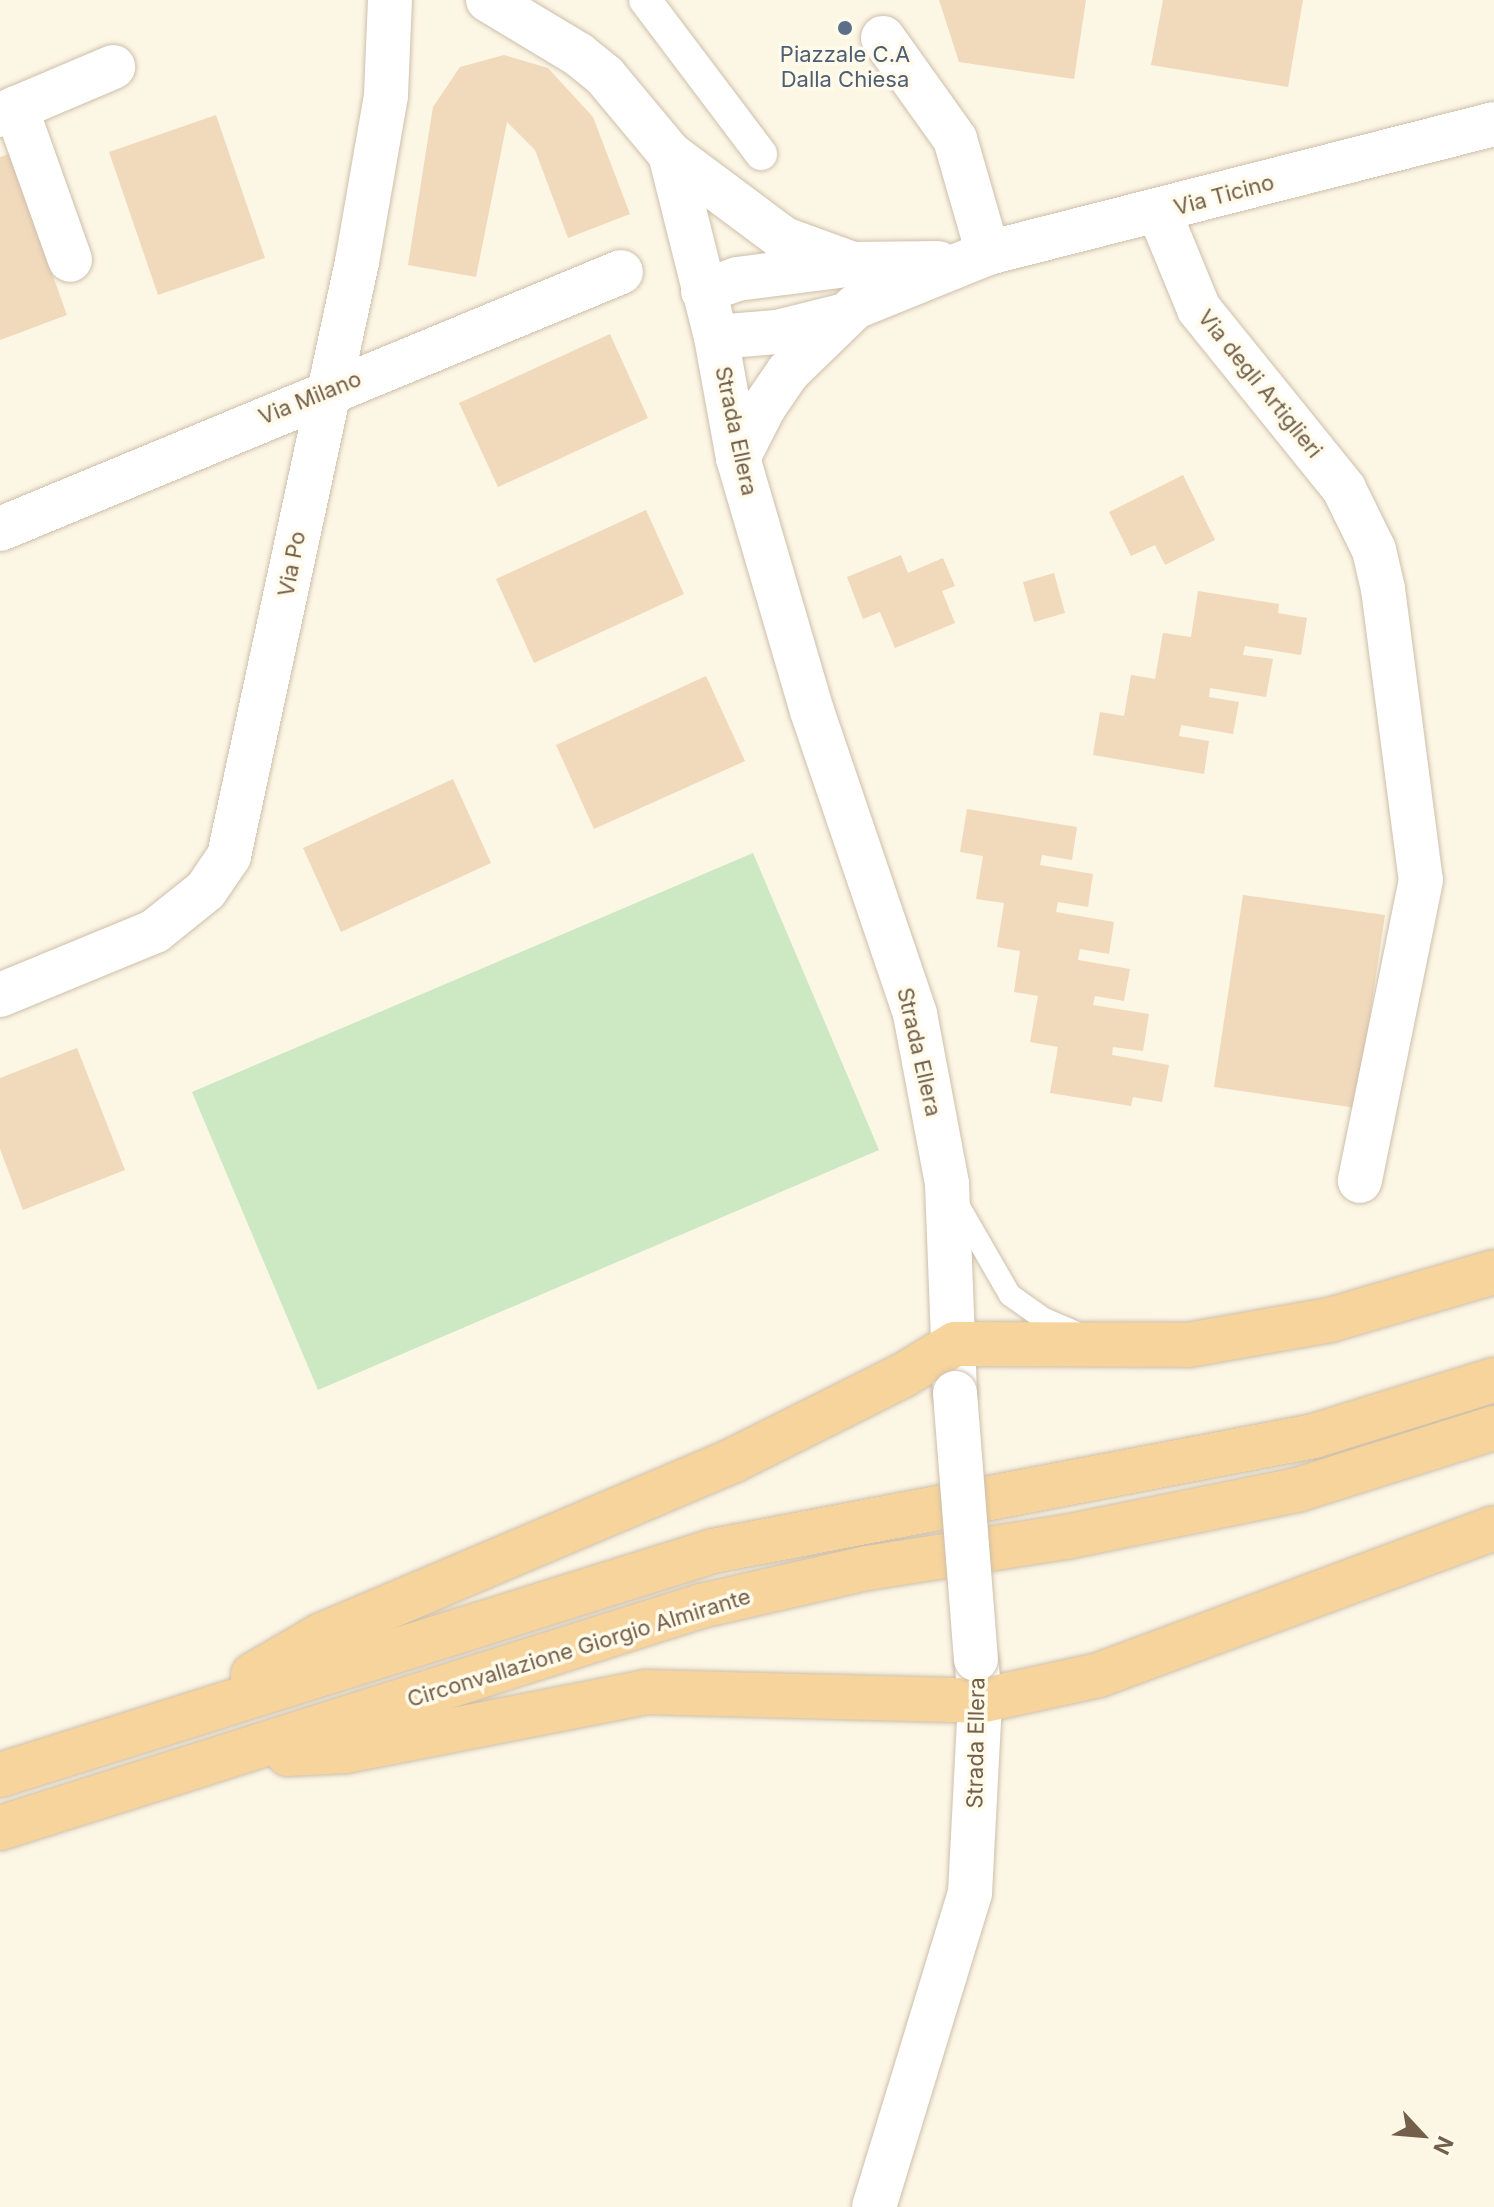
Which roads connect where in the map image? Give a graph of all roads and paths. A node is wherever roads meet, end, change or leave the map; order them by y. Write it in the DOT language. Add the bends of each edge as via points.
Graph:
graph roads {
  1 [pos="390,0"];
  2 [pos="488,0"];
  3 [pos="645,0"];
  4 [pos="883,38"];
  5 [pos="113,67"];
  6 [pos="8,112"];
  7 [pos="1494,124"];
  8 [pos="670,154"];
  9 [pos="761,154"];
  10 [pos="1159,212"];
  11 [pos="971,259"];
  12 [pos="70,260"];
  13 [pos="853,264"];
  14 [pos="621,272"];
  15 [pos="703,291"];
  16 [pos="841,316"];
  17 [pos="716,337"];
  18 [pos="327,390"];
  19 [pos="738,458"];
  20 [pos="0,529"];
  21 [pos="0,995"];
  22 [pos="1360,1181"];
  23 [pos="947,1184"];
  24 [pos="1494,1272"];
  25 [pos="955,1344"];
  26 [pos="1102,1344"];
  27 [pos="1494,1380"];
  28 [pos="1494,1428"];
  29 [pos="1494,1528"];
  30 [pos="978,1680"];
  31 [pos="184,1716"];
  32 [pos="220,1758"];
  33 [pos="0,1775"];
  34 [pos="0,1828"];
  35 [pos="874,2207"];
  1 -- 18 [label="street, Via Po" via="386,95 357,262"];
  2 -- 8 [label="street, Strada Ellera" via="605,76"];
  3 -- 9 [label="street"];
  4 -- 11 [label="street" via="955,139"];
  5 -- 6 [label="street"];
  6 -- 12 [label="street"];
  7 -- 10 [label="street, Via Ticino"];
  8 -- 13 [label="street" via="784,239"];
  8 -- 15 [label="street, Strada Ellera"];
  10 -- 11 [label="street, Via Ticino"];
  10 -- 22 [label="street, Via degli Artiglieri" via="1199,309 1344,489 1374,550 1392,641 1421,880"];
  11 -- 13 [label="street"];
  11 -- 16 [label="street"];
  13 -- 15 [label="street" via="737,279"];
  14 -- 18 [label="street, Via Milano"];
  15 -- 17 [label="street, Strada Ellera"];
  16 -- 17 [label="street" via="777,332"];
  16 -- 19 [label="street" via="788,372"];
  17 -- 19 [label="street, Strada Ellera"];
  18 -- 20 [label="street, Via Milano"];
  18 -- 21 [label="street, Via Po" via="229,856 206,890 155,931"];
  19 -- 23 [label="street, Strada Ellera" via="812,711 915,1014"];
  23 -- 25 [label="street, Strada Ellera"];
  23 -- 26 [label="lane" via="1010,1295 1044,1319"];
  24 -- 26 [label="highway" via="1330,1320 1188,1345"];
  25 -- 26 [label="highway"];
  25 -- 30 [label="street, Strada Ellera, bridge"];
  25 -- 31 [label="highway" via="734,1460 320,1636"];
  27 -- 31 [label="highway" via="1314,1436 713,1551"];
  28 -- 32 [label="highway, Circonvallazione Giorgio Almirante" via="1297,1490 1066,1537 867,1568 701,1606"];
  29 -- 30 [label="highway" via="1099,1675"];
  30 -- 32 [label="highway" via="646,1692 346,1751"];
  30 -- 35 [label="street, Strada Ellera" via="970,1893"];
  31 -- 33 [label="highway"];
  32 -- 34 [label="highway, Circonvallazione Giorgio Almirante"];
}
